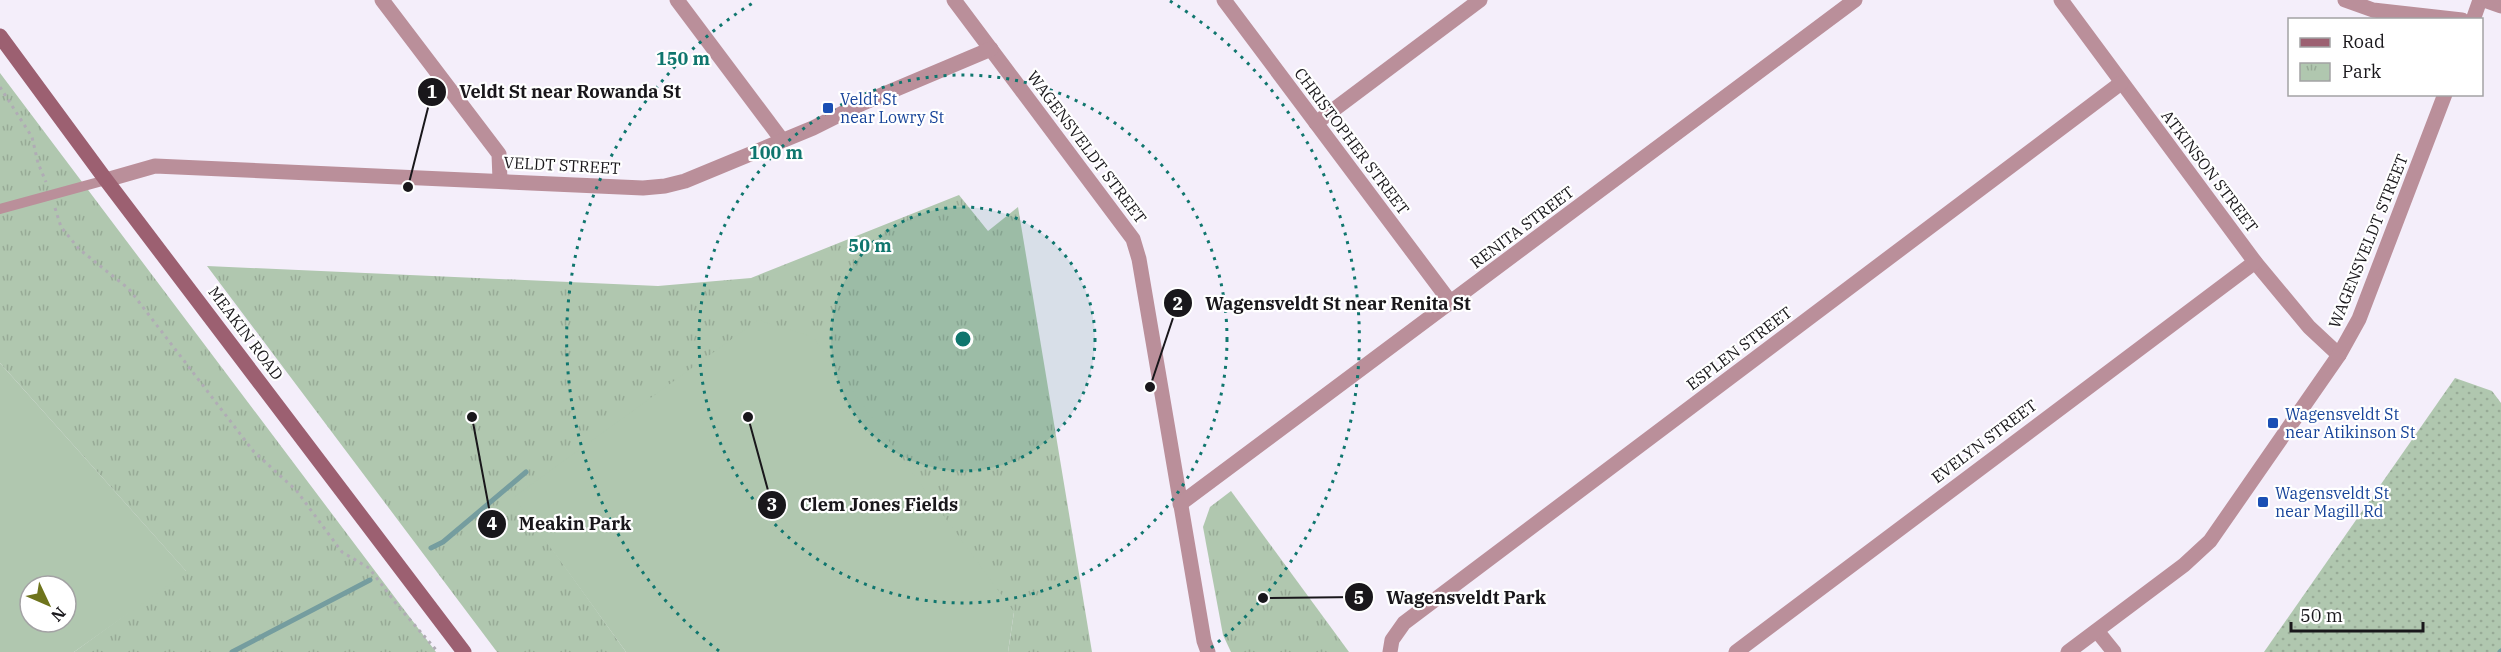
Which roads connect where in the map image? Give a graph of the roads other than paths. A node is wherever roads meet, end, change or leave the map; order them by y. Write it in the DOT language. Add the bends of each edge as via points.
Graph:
graph roads {
  1 [pos="382,0"];
  2 [pos="677,0"];
  3 [pos="954,0"];
  4 [pos="1224,0"];
  5 [pos="1480,0"];
  6 [pos="1856,0"];
  7 [pos="2061,0"];
  8 [pos="2345,0"];
  9 [pos="2482,0"];
  10 [pos="2501,6"];
  11 [pos="2444,18"];
  12 [pos="2474,18"];
  13 [pos="0,36"];
  14 [pos="991,49"];
  15 [pos="2121,83"];
  16 [pos="2444,96"];
  17 [pos="1316,123"];
  18 [pos="782,140"];
  19 [pos="106,180"];
  20 [pos="500,180"];
  21 [pos="0,209"];
  22 [pos="2255,262"];
  23 [pos="1450,303"];
  24 [pos="2339,355"];
  25 [pos="1180,504"];
  26 [pos="2097,631"];
  27 [pos="464,652"];
  28 [pos="1208,652"];
  29 [pos="1390,652"];
  30 [pos="1736,652"];
  31 [pos="2068,652"];
  32 [pos="2114,652"];
  1 -- 20 [label="street" via="499,154"];
  2 -- 18 [label="street"];
  3 -- 14 [label="street, WAGENSVELDT STREET"];
  4 -- 17 [label="street, CHRISTOPHER STREET"];
  5 -- 17 [label="street"];
  6 -- 23 [label="street, RENITA STREET"];
  7 -- 15 [label="street, ATKINSON STREET"];
  8 -- 11 [label="street" via="2373,10"];
  9 -- 10 [label="street"];
  9 -- 12 [label="street"];
  13 -- 19 [label="street, MEAKIN ROAD"];
  14 -- 18 [label="street, VELDT STREET"];
  14 -- 25 [label="street, WAGENSVELDT STREET" via="1133,238"];
  15 -- 22 [label="street, ATKINSON STREET"];
  15 -- 29 [label="street, ESPLEN STREET" via="1404,623 1392,640"];
  16 -- 24 [label="street, WAGENSVELDT STREET" via="2359,319"];
  17 -- 23 [label="street, CHRISTOPHER STREET"];
  18 -- 20 [label="street, VELDT STREET" via="665,186"];
  19 -- 20 [label="street, VELDT STREET" via="155,166"];
  19 -- 21 [label="lane"];
  19 -- 27 [label="street, MEAKIN ROAD"];
  22 -- 24 [label="street, ATKINSON STREET" via="2309,327"];
  22 -- 30 [label="street, EVELYN STREET"];
  23 -- 25 [label="street, RENITA STREET"];
  24 -- 26 [label="street, WAGENSVELDT STREET" via="2210,541"];
  25 -- 28 [label="street, WAGENSVELDT STREET"];
  26 -- 31 [label="street, WAGENSVELDT STREET"];
  26 -- 32 [label="street"];
}
